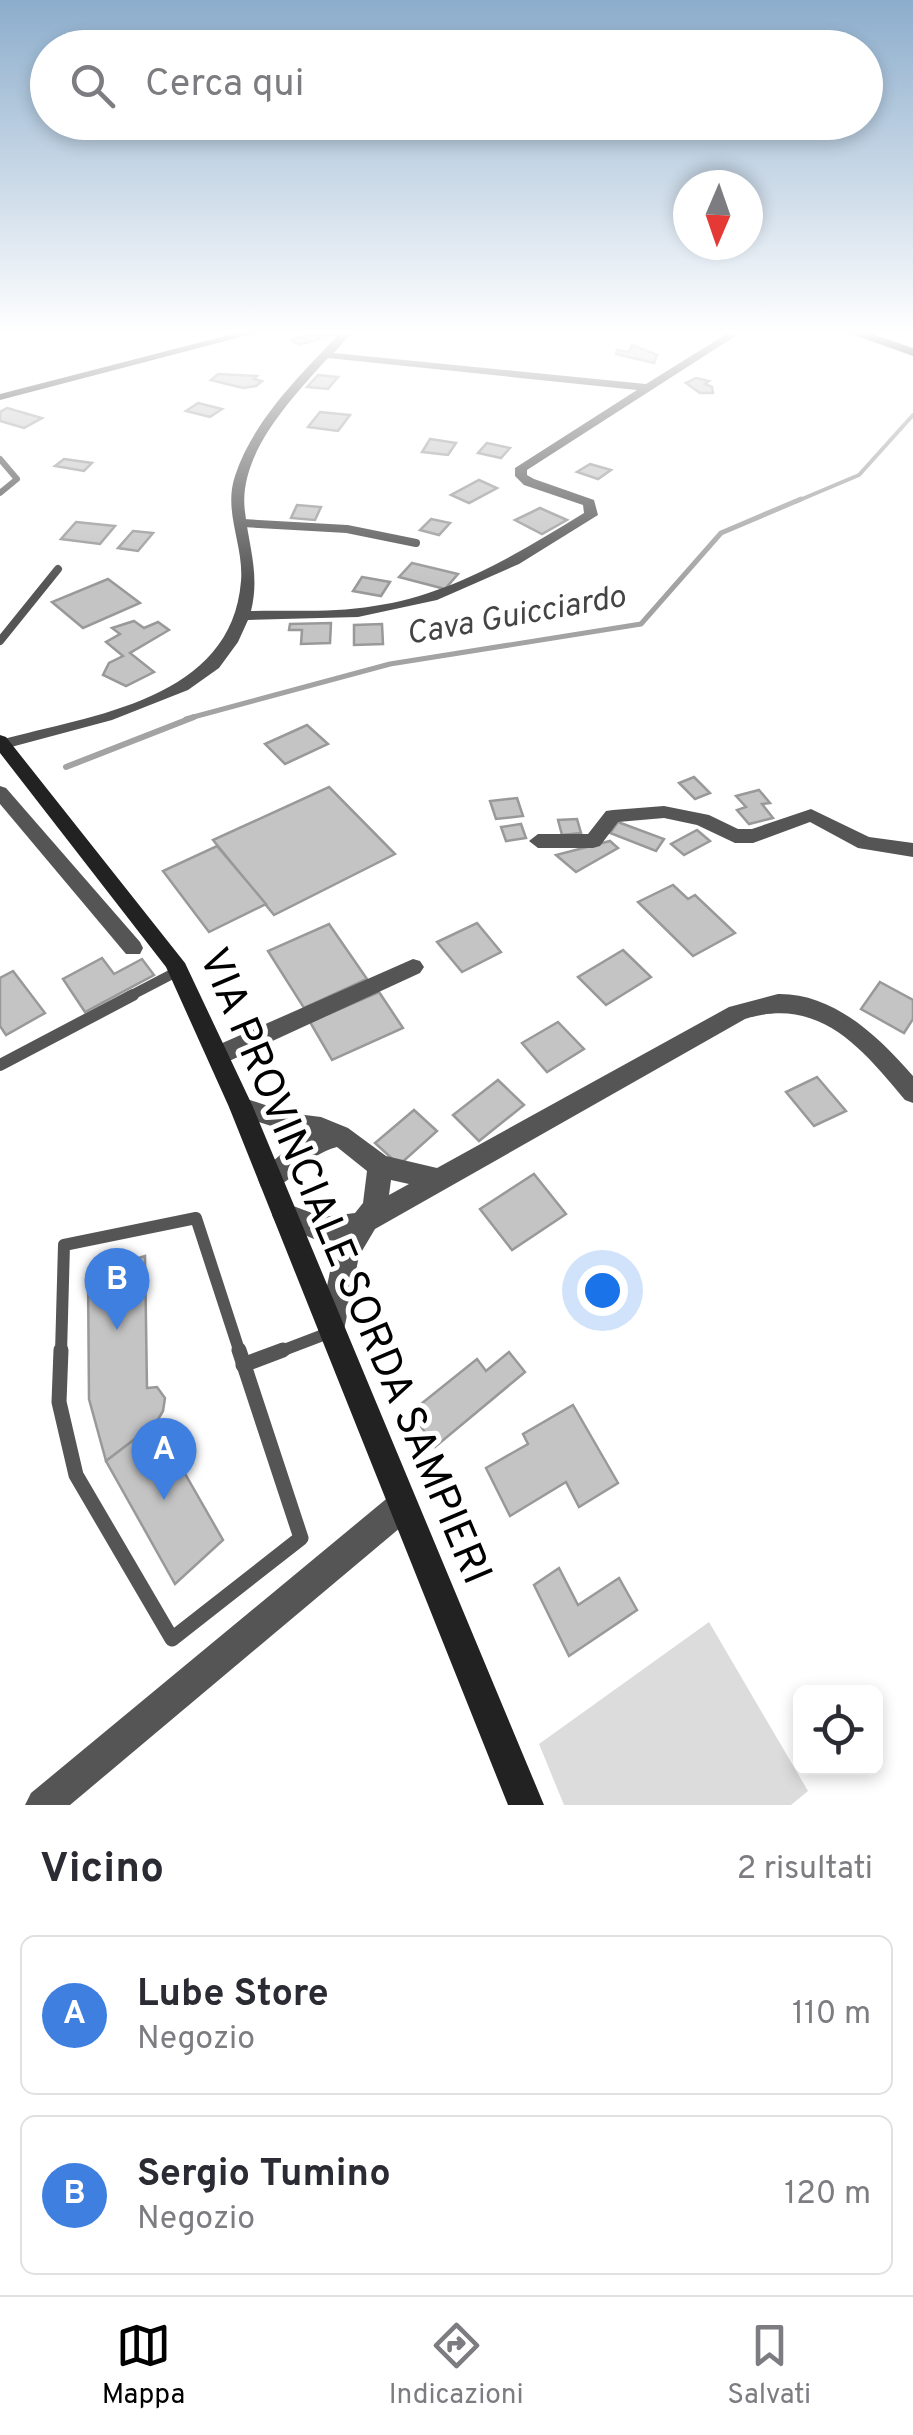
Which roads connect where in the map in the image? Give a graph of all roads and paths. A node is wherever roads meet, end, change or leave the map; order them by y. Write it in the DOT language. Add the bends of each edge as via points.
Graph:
graph roads {
  1 [pos="278,414"];
  2 [pos="607,414"];
  3 [pos="0,459"];
  4 [pos="0,493"];
  5 [pos="243,523"];
  6 [pos="416,543"];
  7 [pos="58,569"];
  8 [pos="243,616"];
  9 [pos="0,641"];
  10 [pos="1,743"];
  11 [pos="0,792"];
  12 [pos="538,842"];
  13 [pos="913,850"];
  14 [pos="133,948"];
  15 [pos="412,967"];
  16 [pos="178,971"];
  17 [pos="219,1055"];
  18 [pos="0,1065"];
  19 [pos="910,1084"];
  20 [pos="241,1107"];
  21 [pos="340,1136"];
  22 [pos="380,1166"];
  23 [pos="270,1179"];
  24 [pos="436,1179"];
  25 [pos="285,1215"];
  26 [pos="362,1223"];
  27 [pos="331,1332"];
  28 [pos="243,1364"];
  29 [pos="402,1506"];
  30 [pos="43,1805"];
  31 [pos="526,1805"];
  1 -- 5 [label="street" via="246,463 236,500"];
  2 -- 8 [label="street" via="521,468 528,482 589,503 591,515 517,560 432,598 374,611"];
  3 -- 4 [label="lane" via="17,479"];
  5 -- 6 [label="lane" via="347,529"];
  5 -- 8 [label="street" via="249,574"];
  7 -- 9 [label="lane"];
  8 -- 10 [label="street" via="213,665 176,690"];
  10 -- 16 [label="street, VIA PROVINCIALE SORDA SAMPIERI"];
  11 -- 14 [label="street"];
  12 -- 13 [label="street" via="593,840 612,816 664,812 753,836 811,815 865,843"];
  15 -- 17 [label="street"];
  16 -- 17 [label="street, VIA PROVINCIALE SORDA SAMPIERI"];
  16 -- 18 [label="lane"];
  17 -- 20 [label="street, VIA PROVINCIALE SORDA SAMPIERI"];
  19 -- 24 [label="street" via="828,1018 796,1004 763,1005"];
  20 -- 21 [label="street"];
  20 -- 23 [label="street, VIA PROVINCIALE SORDA SAMPIERI"];
  21 -- 22 [label="street"];
  21 -- 23 [label="street" via="309,1144"];
  22 -- 24 [label="street"];
  22 -- 26 [label="street" via="375,1206"];
  23 -- 25 [label="street, VIA PROVINCIALE SORDA SAMPIERI"];
  24 -- 26 [label="street"];
  25 -- 26 [label="street" via="317,1230 342,1232"];
  25 -- 27 [label="street, VIA PROVINCIALE SORDA SAMPIERI"];
  26 -- 27 [label="street" via="347,1252"];
  27 -- 28 [label="lane"];
  27 -- 29 [label="street, VIA PROVINCIALE SORDA SAMPIERI"];
  28 -- 28 [label="lane" via="301,1538 172,1639 76,1476 59,1402 64,1245 196,1218"];
  29 -- 30 [label="street"];
  29 -- 31 [label="street, VIA PROVINCIALE SORDA SAMPIERI"];
}
